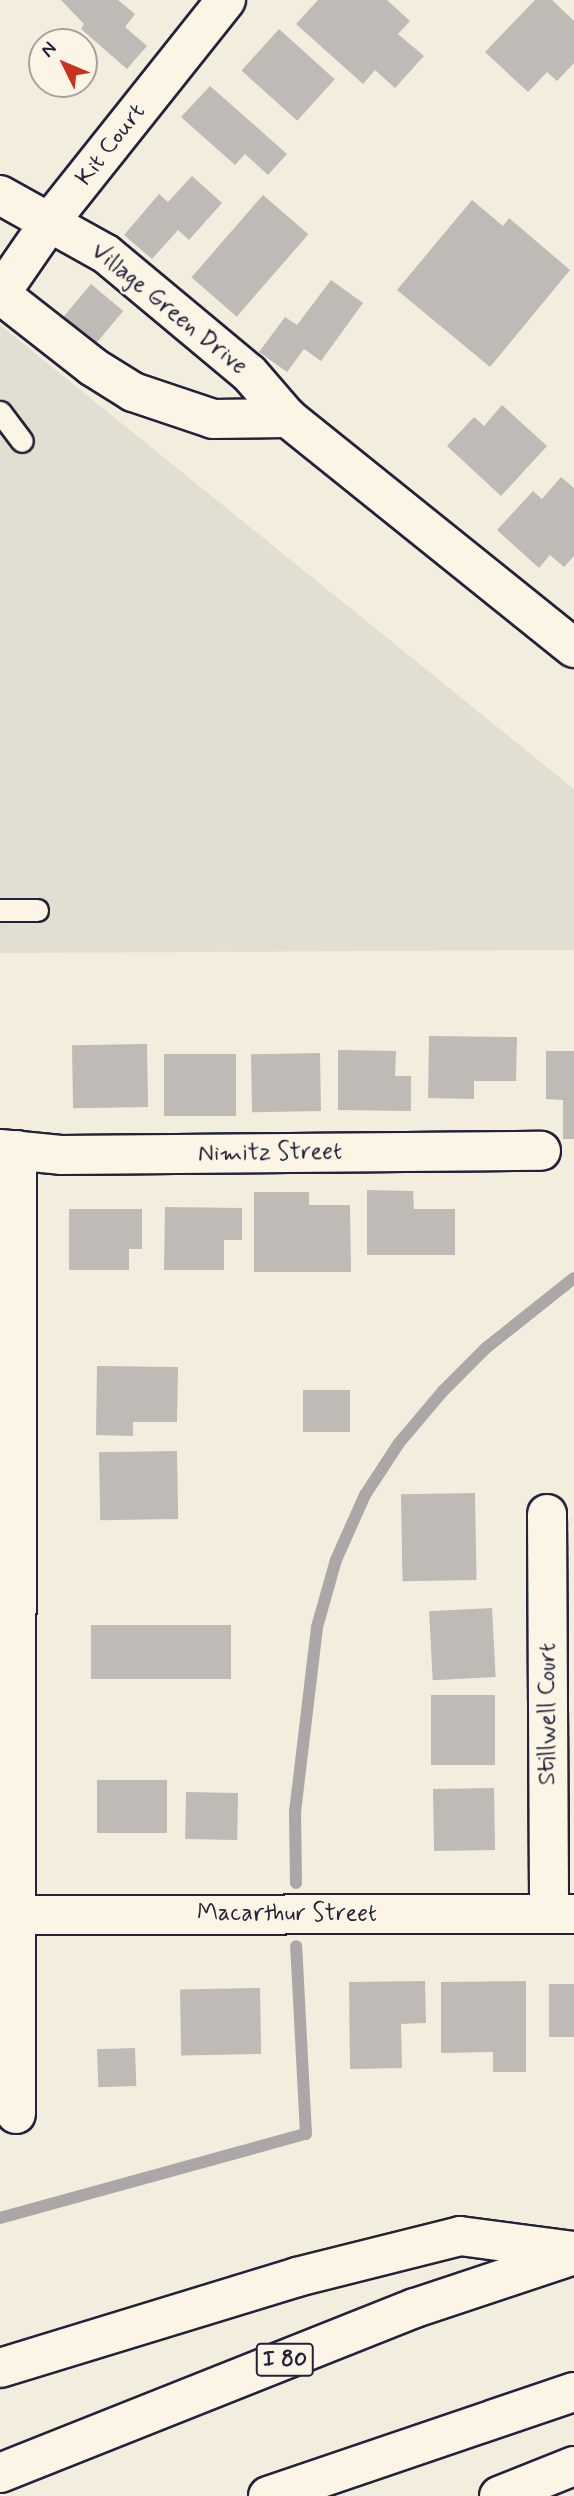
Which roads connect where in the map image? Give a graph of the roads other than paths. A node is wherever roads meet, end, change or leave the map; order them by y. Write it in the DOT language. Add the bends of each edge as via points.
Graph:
graph roads {
  1 [pos="226,0"];
  2 [pos="0,195"];
  3 [pos="51,220"];
  4 [pos="0,294"];
  5 [pos="0,412"];
  6 [pos="288,418"];
  7 [pos="22,441"];
  8 [pos="570,636"];
  9 [pos="0,909"];
  10 [pos="37,910"];
  11 [pos="8,1149"];
  12 [pos="541,1151"];
  13 [pos="8,1507"];
  14 [pos="547,1514"];
  15 [pos="561,1914"];
  16 [pos="7,1915"];
  17 [pos="16,2114"];
  18 [pos="574,2253"];
  19 [pos="0,2368"];
  20 [pos="574,2392"];
  21 [pos="574,2466"];
  22 [pos="0,2473"];
  23 [pos="268,2496"];
  24 [pos="499,2496"];
  1 -- 3 [label="main road, Kit Court"];
  2 -- 3 [label="main road, Village Green Drive"];
  3 -- 4 [label="main road, Kit Court"];
  3 -- 6 [label="main road, Village Green Drive" via="117,262 249,373"];
  4 -- 6 [label="main road, Village Green Drive" via="93,367 133,392 213,419"];
  5 -- 7 [label="lane"];
  6 -- 8 [label="main road, Village Green Drive"];
  9 -- 10 [label="lane"];
  11 -- 12 [label="main road, Nimitz Street" via="61,1155"];
  11 -- 13 [label="main road"];
  13 -- 16 [label="main road"];
  14 -- 15 [label="main road, Stillwell Court"];
  15 -- 16 [label="main road, Macarthur Street"];
  16 -- 17 [label="main road"];
  18 -- 19 [label="main road" via="460,2236 297,2277"];
  18 -- 22 [label="main road, I 80" via="415,2308"];
  20 -- 23 [label="main road"];
  21 -- 24 [label="main road"];
}
